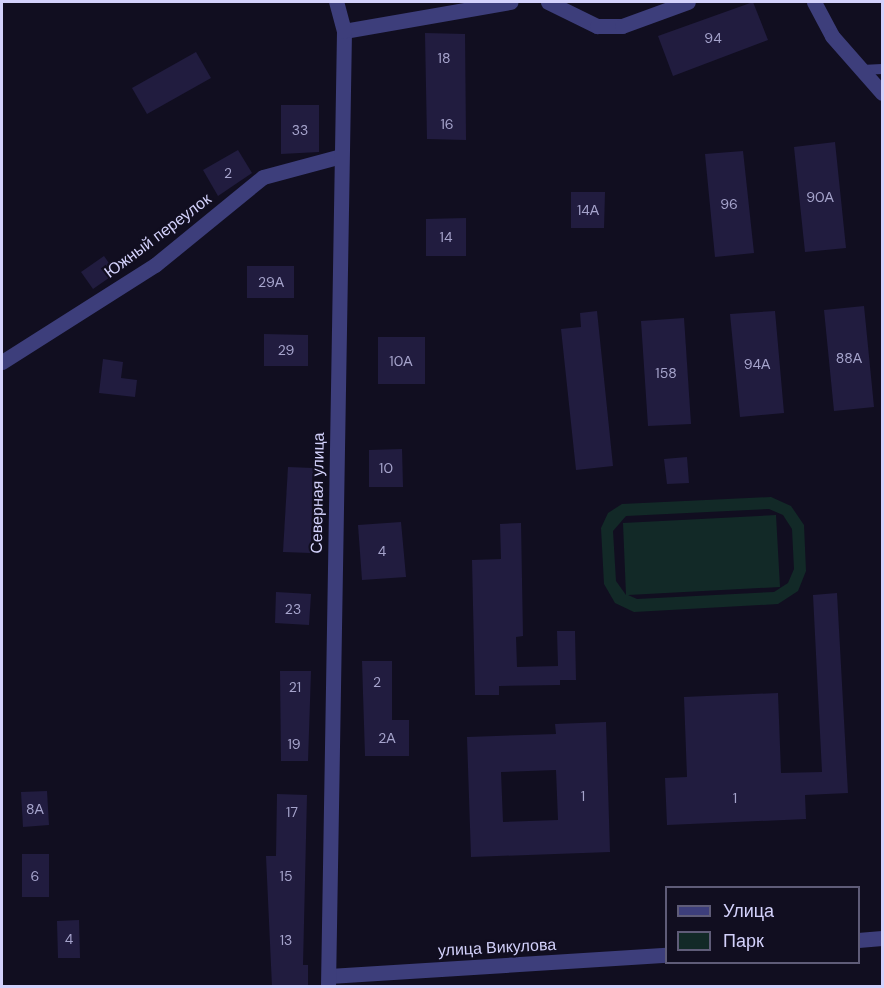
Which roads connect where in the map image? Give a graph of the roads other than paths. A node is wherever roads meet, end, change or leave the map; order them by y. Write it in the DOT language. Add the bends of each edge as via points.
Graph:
graph roads {
  1 [pos="336,2"];
  2 [pos="510,2"];
  3 [pos="548,2"];
  4 [pos="688,2"];
  5 [pos="814,2"];
  6 [pos="344,31"];
  7 [pos="882,69"];
  8 [pos="862,70"];
  9 [pos="882,93"];
  10 [pos="341,156"];
  11 [pos="2,362"];
  12 [pos="882,938"];
  13 [pos="860,940"];
  14 [pos="665,954"];
  15 [pos="329,981"];
  1 -- 6 [label="street, Северная улица"];
  2 -- 6 [label="street"];
  3 -- 4 [label="street" via="597,26 613,26"];
  5 -- 8 [label="street" via="832,36"];
  6 -- 10 [label="street, Северная улица"];
  7 -- 8 [label="lane"];
  8 -- 9 [label="street"];
  10 -- 11 [label="street, Южный переулок" via="263,177 155,265"];
  10 -- 15 [label="street, Северная улица"];
  12 -- 13 [label="street"];
  14 -- 15 [label="street, улица Викулова"];
}
